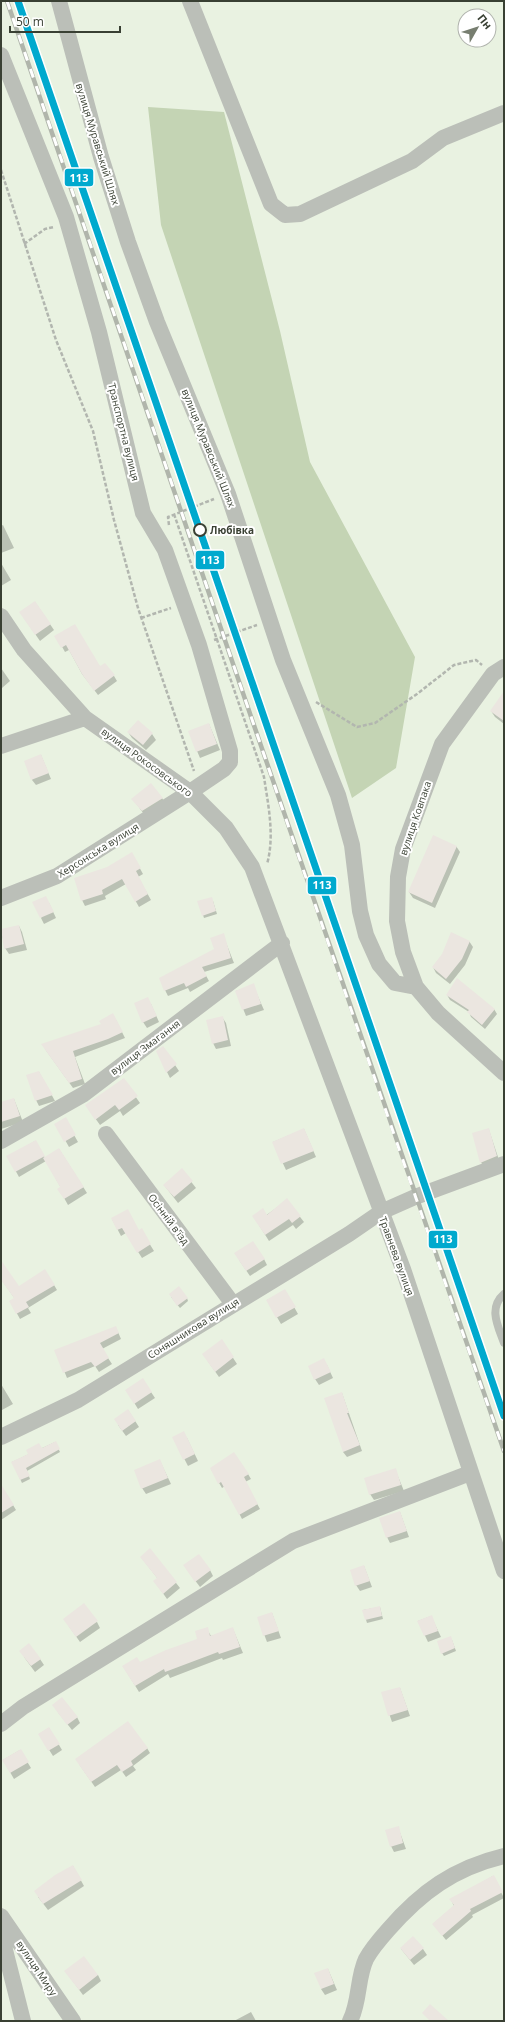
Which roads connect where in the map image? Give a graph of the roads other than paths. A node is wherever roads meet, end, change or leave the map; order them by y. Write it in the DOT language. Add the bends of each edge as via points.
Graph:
graph roads {
  1 [pos="59,1"];
  2 [pos="190,1"];
  3 [pos="1,55"];
  4 [pos="504,113"];
  5 [pos="1,616"];
  6 [pos="500,674"];
  7 [pos="85,718"];
  8 [pos="1,746"];
  9 [pos="195,789"];
  10 [pos="1,898"];
  11 [pos="282,943"];
  12 [pos="416,987"];
  13 [pos="504,1073"];
  14 [pos="106,1134"];
  15 [pos="1,1142"];
  16 [pos="504,1164"];
  17 [pos="381,1212"];
  18 [pos="504,1294"];
  19 [pos="233,1304"];
  20 [pos="504,1343"];
  21 [pos="1,1437"];
  22 [pos="470,1473"];
  23 [pos="504,1571"];
  24 [pos="1,1724"];
  25 [pos="504,1856"];
  26 [pos="1,1916"];
  27 [pos="1,1924"];
  28 [pos="23,2021"];
  29 [pos="72,2021"];
  30 [pos="350,2021"];
  1 -- 12 [label="street, вулиця Муравський Шлях" via="101,157 128,242 157,322 228,494 283,660 338,794 352,845 360,911 366,935 379,964 395,983"];
  2 -- 4 [label="street" via="271,204 284,215 300,214 412,161 443,138"];
  3 -- 9 [label="street, Транспортна вулиця" via="68,224 99,332 143,513 165,550 198,645 230,751 230,762 224,769"];
  5 -- 7 [label="street, вулиця Рокосовського" via="24,650"];
  6 -- 12 [label="street, вулиця Ковпака" via="442,744 403,848 398,877 397,921 403,952"];
  7 -- 8 [label="street"];
  7 -- 9 [label="street, вулиця Рокосовського"];
  9 -- 10 [label="street, Херсонська вулиця" via="57,876"];
  9 -- 11 [label="street, вулиця Рокосовського" via="226,828 252,867"];
  11 -- 15 [label="street, вулиця Змагання" via="84,1094"];
  11 -- 17 [label="street, Травнева вулиця"];
  12 -- 13 [label="street, вулиця Ковпака" via="438,1013"];
  14 -- 19 [label="street, Осінній в'їзд"];
  16 -- 17 [label="street, Соняшникова вулиця"];
  17 -- 19 [label="street, Соняшникова вулиця" via="350,1234"];
  17 -- 22 [label="street, Травнева вулиця" via="403,1269"];
  18 -- 20 [label="lane" via="495,1305 494,1314"];
  19 -- 21 [label="street, Соняшникова вулиця" via="78,1400"];
  22 -- 23 [label="street, Травнева вулиця"];
  22 -- 24 [label="street" via="293,1542 24,1707"];
  25 -- 30 [label="street" via="459,1871 415,1901 398,1918 366,1960"];
  26 -- 29 [label="street, вулиця Миру"];
  27 -- 28 [label="street" via="4,1950"];
}
